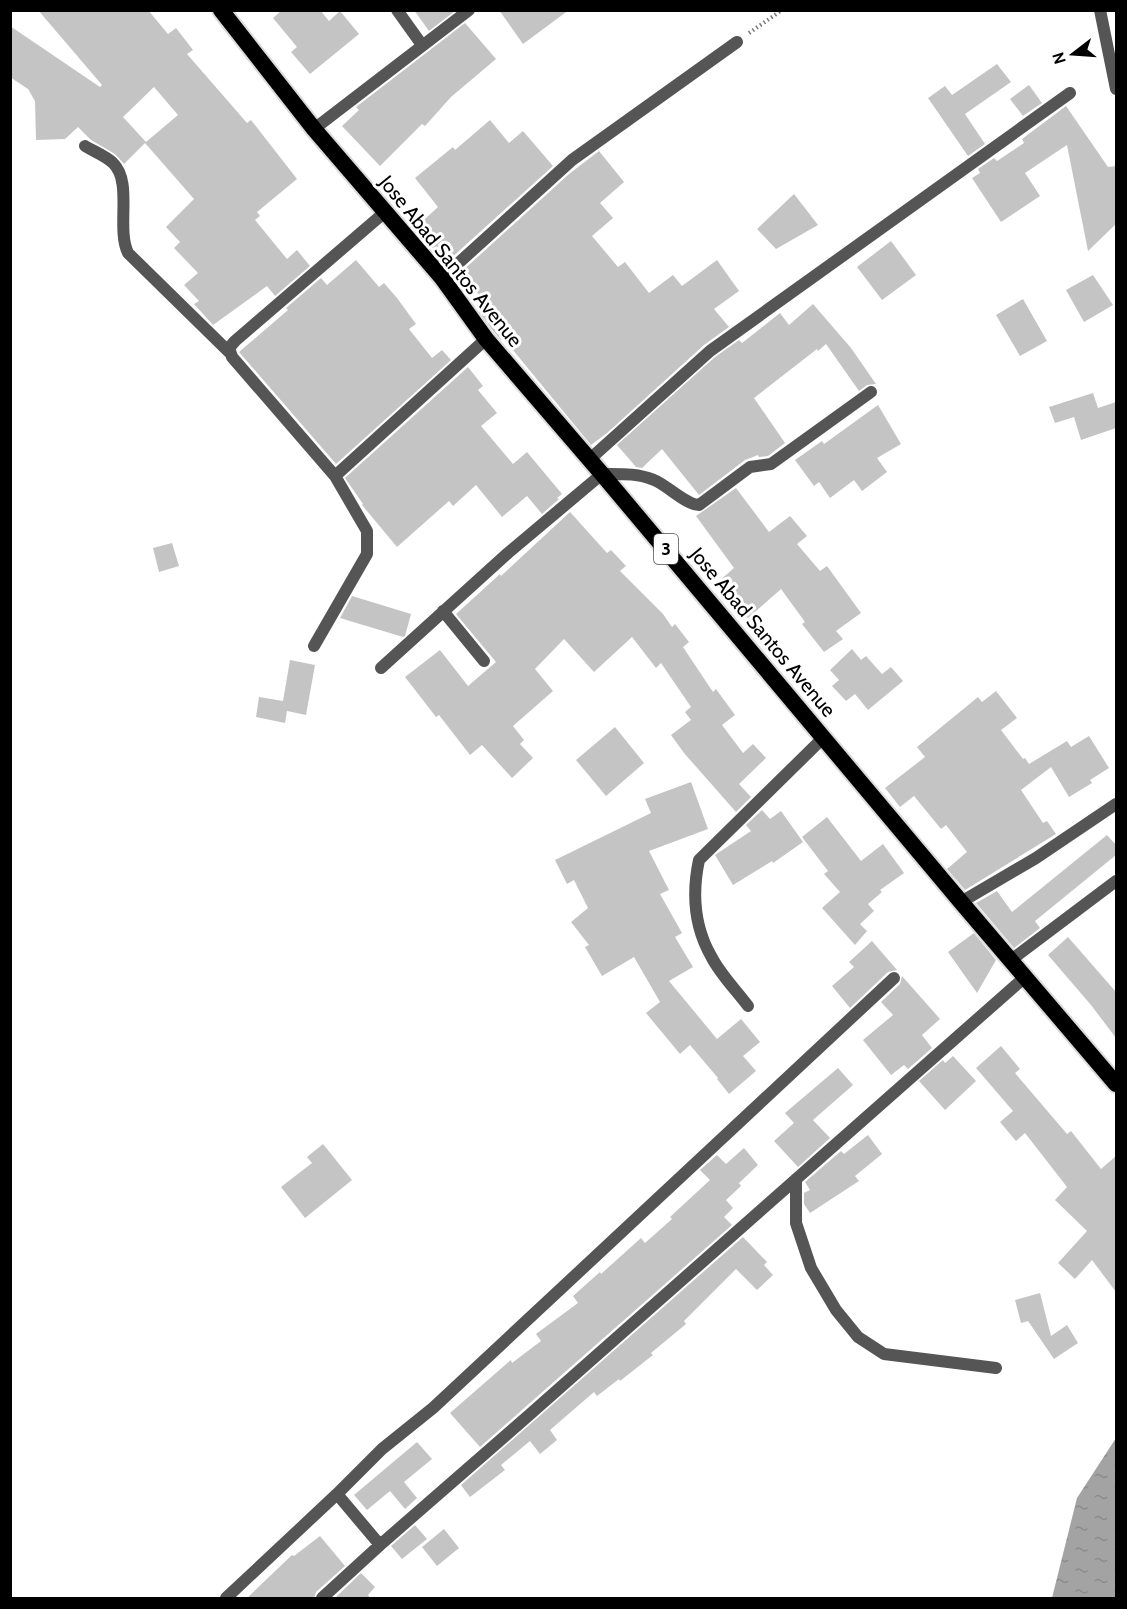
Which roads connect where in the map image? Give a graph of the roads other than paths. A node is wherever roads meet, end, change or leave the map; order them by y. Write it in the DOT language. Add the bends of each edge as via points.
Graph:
graph roads {
  1 [pos="221,10"];
  2 [pos="397,10"];
  3 [pos="470,10"];
  4 [pos="1100,10"];
  5 [pos="736,42"];
  6 [pos="422,45"];
  7 [pos="1116,89"];
  8 [pos="1070,93"];
  9 [pos="314,129"];
  10 [pos="84,146"];
  11 [pos="385,212"];
  12 [pos="442,278"];
  13 [pos="486,339"];
  14 [pos="229,352"];
  15 [pos="872,392"];
  16 [pos="590,459"];
  17 [pos="602,474"];
  18 [pos="335,476"];
  19 [pos="443,611"];
  20 [pos="314,646"];
  21 [pos="484,661"];
  22 [pos="381,668"];
  23 [pos="824,737"];
  24 [pos="1116,804"];
  25 [pos="1116,881"];
  26 [pos="961,903"];
  27 [pos="1011,960"];
  28 [pos="1025,976"];
  29 [pos="894,978"];
  30 [pos="748,1006"];
  31 [pos="1116,1084"];
  32 [pos="796,1179"];
  33 [pos="996,1368"];
  34 [pos="337,1494"];
  35 [pos="380,1545"];
  36 [pos="226,1599"];
  37 [pos="322,1599"];
  1 -- 9 [label="highway, Jose Abad Santos Avenue / 3"];
  2 -- 6 [label="street"];
  3 -- 6 [label="street"];
  4 -- 7 [label="street"];
  5 -- 12 [label="street" via="572,160"];
  6 -- 9 [label="street"];
  8 -- 16 [label="street" via="710,351"];
  9 -- 11 [label="highway, Jose Abad Santos Avenue / 3"];
  10 -- 14 [label="street" via="114,164 123,185 122,242 128,254"];
  11 -- 12 [label="highway, Jose Abad Santos Avenue / 3"];
  11 -- 14 [label="street" via="235,341"];
  12 -- 13 [label="highway, Jose Abad Santos Avenue / 3"];
  13 -- 16 [label="highway, Jose Abad Santos Avenue / 3"];
  13 -- 18 [label="street"];
  14 -- 18 [label="street"];
  15 -- 17 [label="street" via="771,464 750,467 699,504 693,505 652,479"];
  16 -- 17 [label="highway, Jose Abad Santos Avenue / 3"];
  17 -- 19 [label="street"];
  17 -- 23 [label="highway, Jose Abad Santos Avenue / 3"];
  18 -- 20 [label="street" via="367,531 367,554"];
  19 -- 21 [label="street"];
  19 -- 22 [label="street"];
  23 -- 26 [label="highway, Jose Abad Santos Avenue / 3"];
  23 -- 30 [label="street" via="699,860 694,885 698,923 711,957"];
  24 -- 26 [label="street"];
  25 -- 27 [label="street"];
  26 -- 27 [label="highway, Jose Abad Santos Avenue / 3"];
  27 -- 28 [label="highway, Jose Abad Santos Avenue / 3"];
  28 -- 31 [label="highway, Jose Abad Santos Avenue / 3"];
  28 -- 32 [label="street"];
  29 -- 34 [label="street"];
  32 -- 33 [label="street" via="796,1223 811,1268 858,1338 884,1353"];
  32 -- 35 [label="street"];
  34 -- 35 [label="street"];
  34 -- 36 [label="street"];
  35 -- 37 [label="street"];
}
